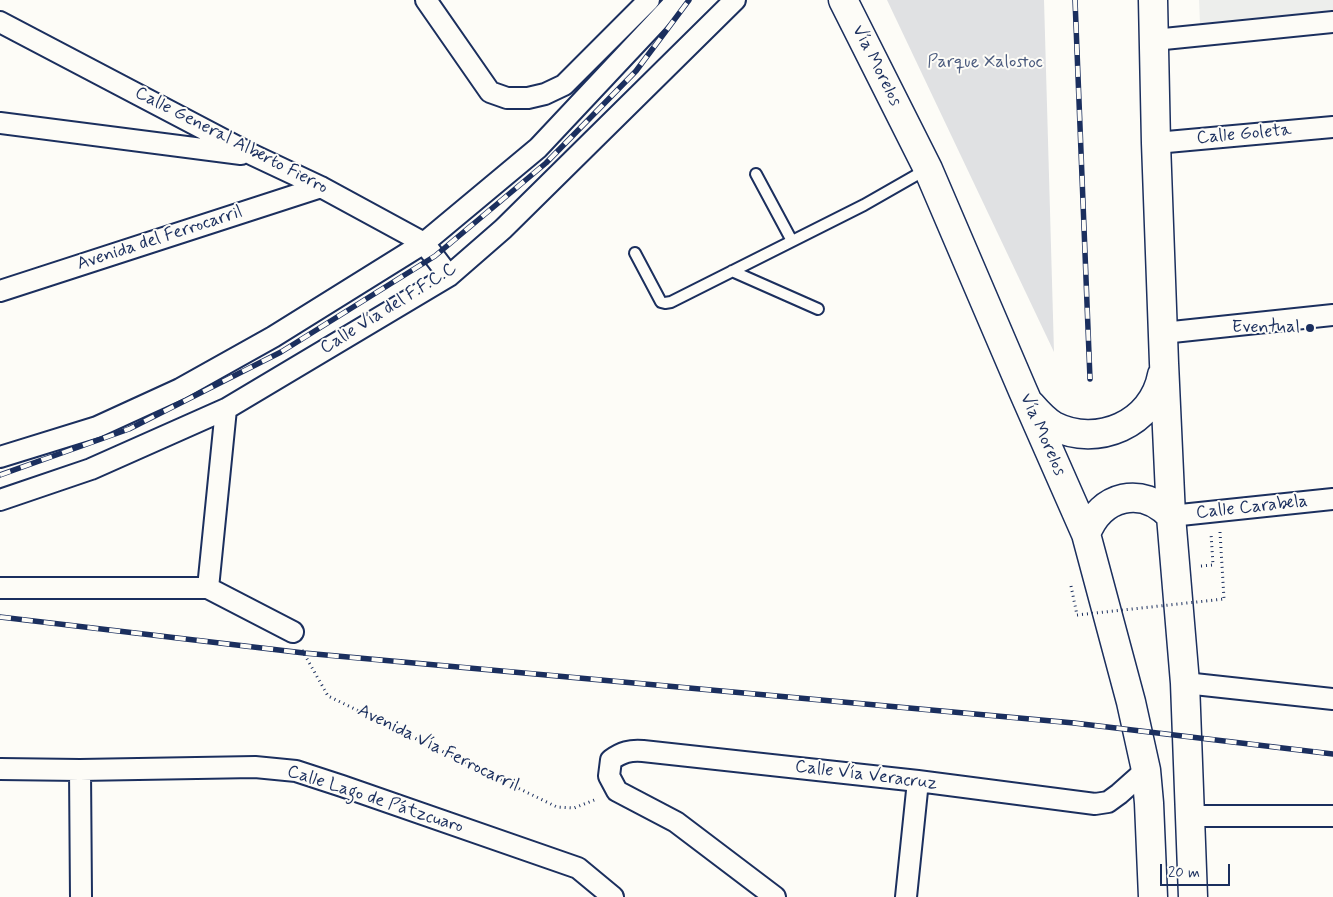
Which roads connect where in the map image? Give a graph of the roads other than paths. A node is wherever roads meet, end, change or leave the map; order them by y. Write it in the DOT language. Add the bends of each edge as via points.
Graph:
graph roads {
  1 [pos="426,0"];
  2 [pos="649,0"];
  3 [pos="677,0"];
  4 [pos="735,0"];
  5 [pos="843,0"];
  6 [pos="1152,0"];
  7 [pos="0,22"];
  8 [pos="1333,22"];
  9 [pos="1154,40"];
  10 [pos="0,123"];
  11 [pos="1333,127"];
  12 [pos="1156,143"];
  13 [pos="253,155"];
  14 [pos="928,169"];
  15 [pos="756,174"];
  16 [pos="321,187"];
  17 [pos="792,241"];
  18 [pos="424,243"];
  19 [pos="634,253"];
  20 [pos="732,270"];
  21 [pos="449,276"];
  22 [pos="0,291"];
  23 [pos="818,309"];
  24 [pos="1333,315"];
  25 [pos="1163,333"];
  26 [pos="1164,363"];
  27 [pos="1023,391"];
  28 [pos="226,409"];
  29 [pos="0,458"];
  30 [pos="1333,499"];
  31 [pos="0,500"];
  32 [pos="1172,516"];
  33 [pos="1086,534"];
  34 [pos="0,588"];
  35 [pos="208,588"];
  36 [pos="293,632"];
  37 [pos="1185,683"];
  38 [pos="1333,699"];
  39 [pos="0,769"];
  40 [pos="80,770"];
  41 [pos="1146,770"];
  42 [pos="918,781"];
  43 [pos="1189,816"];
  44 [pos="1333,816"];
  45 [pos="81,897"];
  46 [pos="613,897"];
  47 [pos="775,897"];
  48 [pos="906,897"];
  49 [pos="1153,897"];
  50 [pos="1193,897"];
  1 -- 2 [label="street" via="490,92 507,98 528,98 564,85"];
  3 -- 18 [label="street" via="538,148"];
  4 -- 21 [label="street, Calle Vía del F.F.C.C" via="503,229"];
  5 -- 14 [label="main road, Vía Morelos"];
  6 -- 9 [label="main road"];
  7 -- 13 [label="street, Calle General Alberto Fierro"];
  8 -- 9 [label="street"];
  9 -- 12 [label="main road"];
  10 -- 13 [label="street"];
  11 -- 12 [label="street, Calle Goleta"];
  12 -- 25 [label="main road"];
  13 -- 16 [label="street, Calle General Alberto Fierro"];
  14 -- 17 [label="lane"];
  14 -- 27 [label="main road, Vía Morelos"];
  15 -- 17 [label="lane"];
  16 -- 18 [label="street, Calle General Alberto Fierro"];
  16 -- 22 [label="street, Avenida del Ferrocarril"];
  17 -- 20 [label="lane"];
  18 -- 21 [label="street, Calle General Alberto Fierro"];
  18 -- 29 [label="street" via="273,337 180,389 97,427"];
  19 -- 20 [label="lane" via="661,302 665,303"];
  20 -- 23 [label="lane"];
  21 -- 28 [label="street, Calle Vía del F.F.C.C"];
  24 -- 25 [label="street"];
  25 -- 26 [label="main road"];
  26 -- 27 [label="main road" via="1159,385 1149,405 1126,426 1112,432 1082,434 1053,425 1040,416"];
  26 -- 32 [label="main road"];
  27 -- 33 [label="main road, Vía Morelos"];
  28 -- 31 [label="street, Calle Vía del F.F.C.C" via="91,470"];
  28 -- 35 [label="street"];
  30 -- 32 [label="street, Calle Carabela"];
  32 -- 33 [label="main road" via="1151,501 1126,498 1115,501 1097,514"];
  32 -- 37 [label="main road"];
  33 -- 41 [label="main road, Vía Morelos"];
  34 -- 35 [label="street"];
  35 -- 36 [label="street"];
  37 -- 38 [label="street"];
  37 -- 43 [label="main road"];
  39 -- 40 [label="street, Calle Lago de Pátzcuaro"];
  40 -- 45 [label="street"];
  40 -- 46 [label="street, Calle Lago de Pátzcuaro" via="255,767 296,771 578,868"];
  41 -- 42 [label="street, Calle Vía Veracruz" via="1108,802 1095,804"];
  41 -- 49 [label="main road, Vía Morelos"];
  42 -- 47 [label="street, Calle Vía Veracruz" via="629,750 611,760 609,776 617,791 676,822"];
  42 -- 48 [label="street"];
  43 -- 44 [label="street"];
  43 -- 50 [label="main road"];
}
